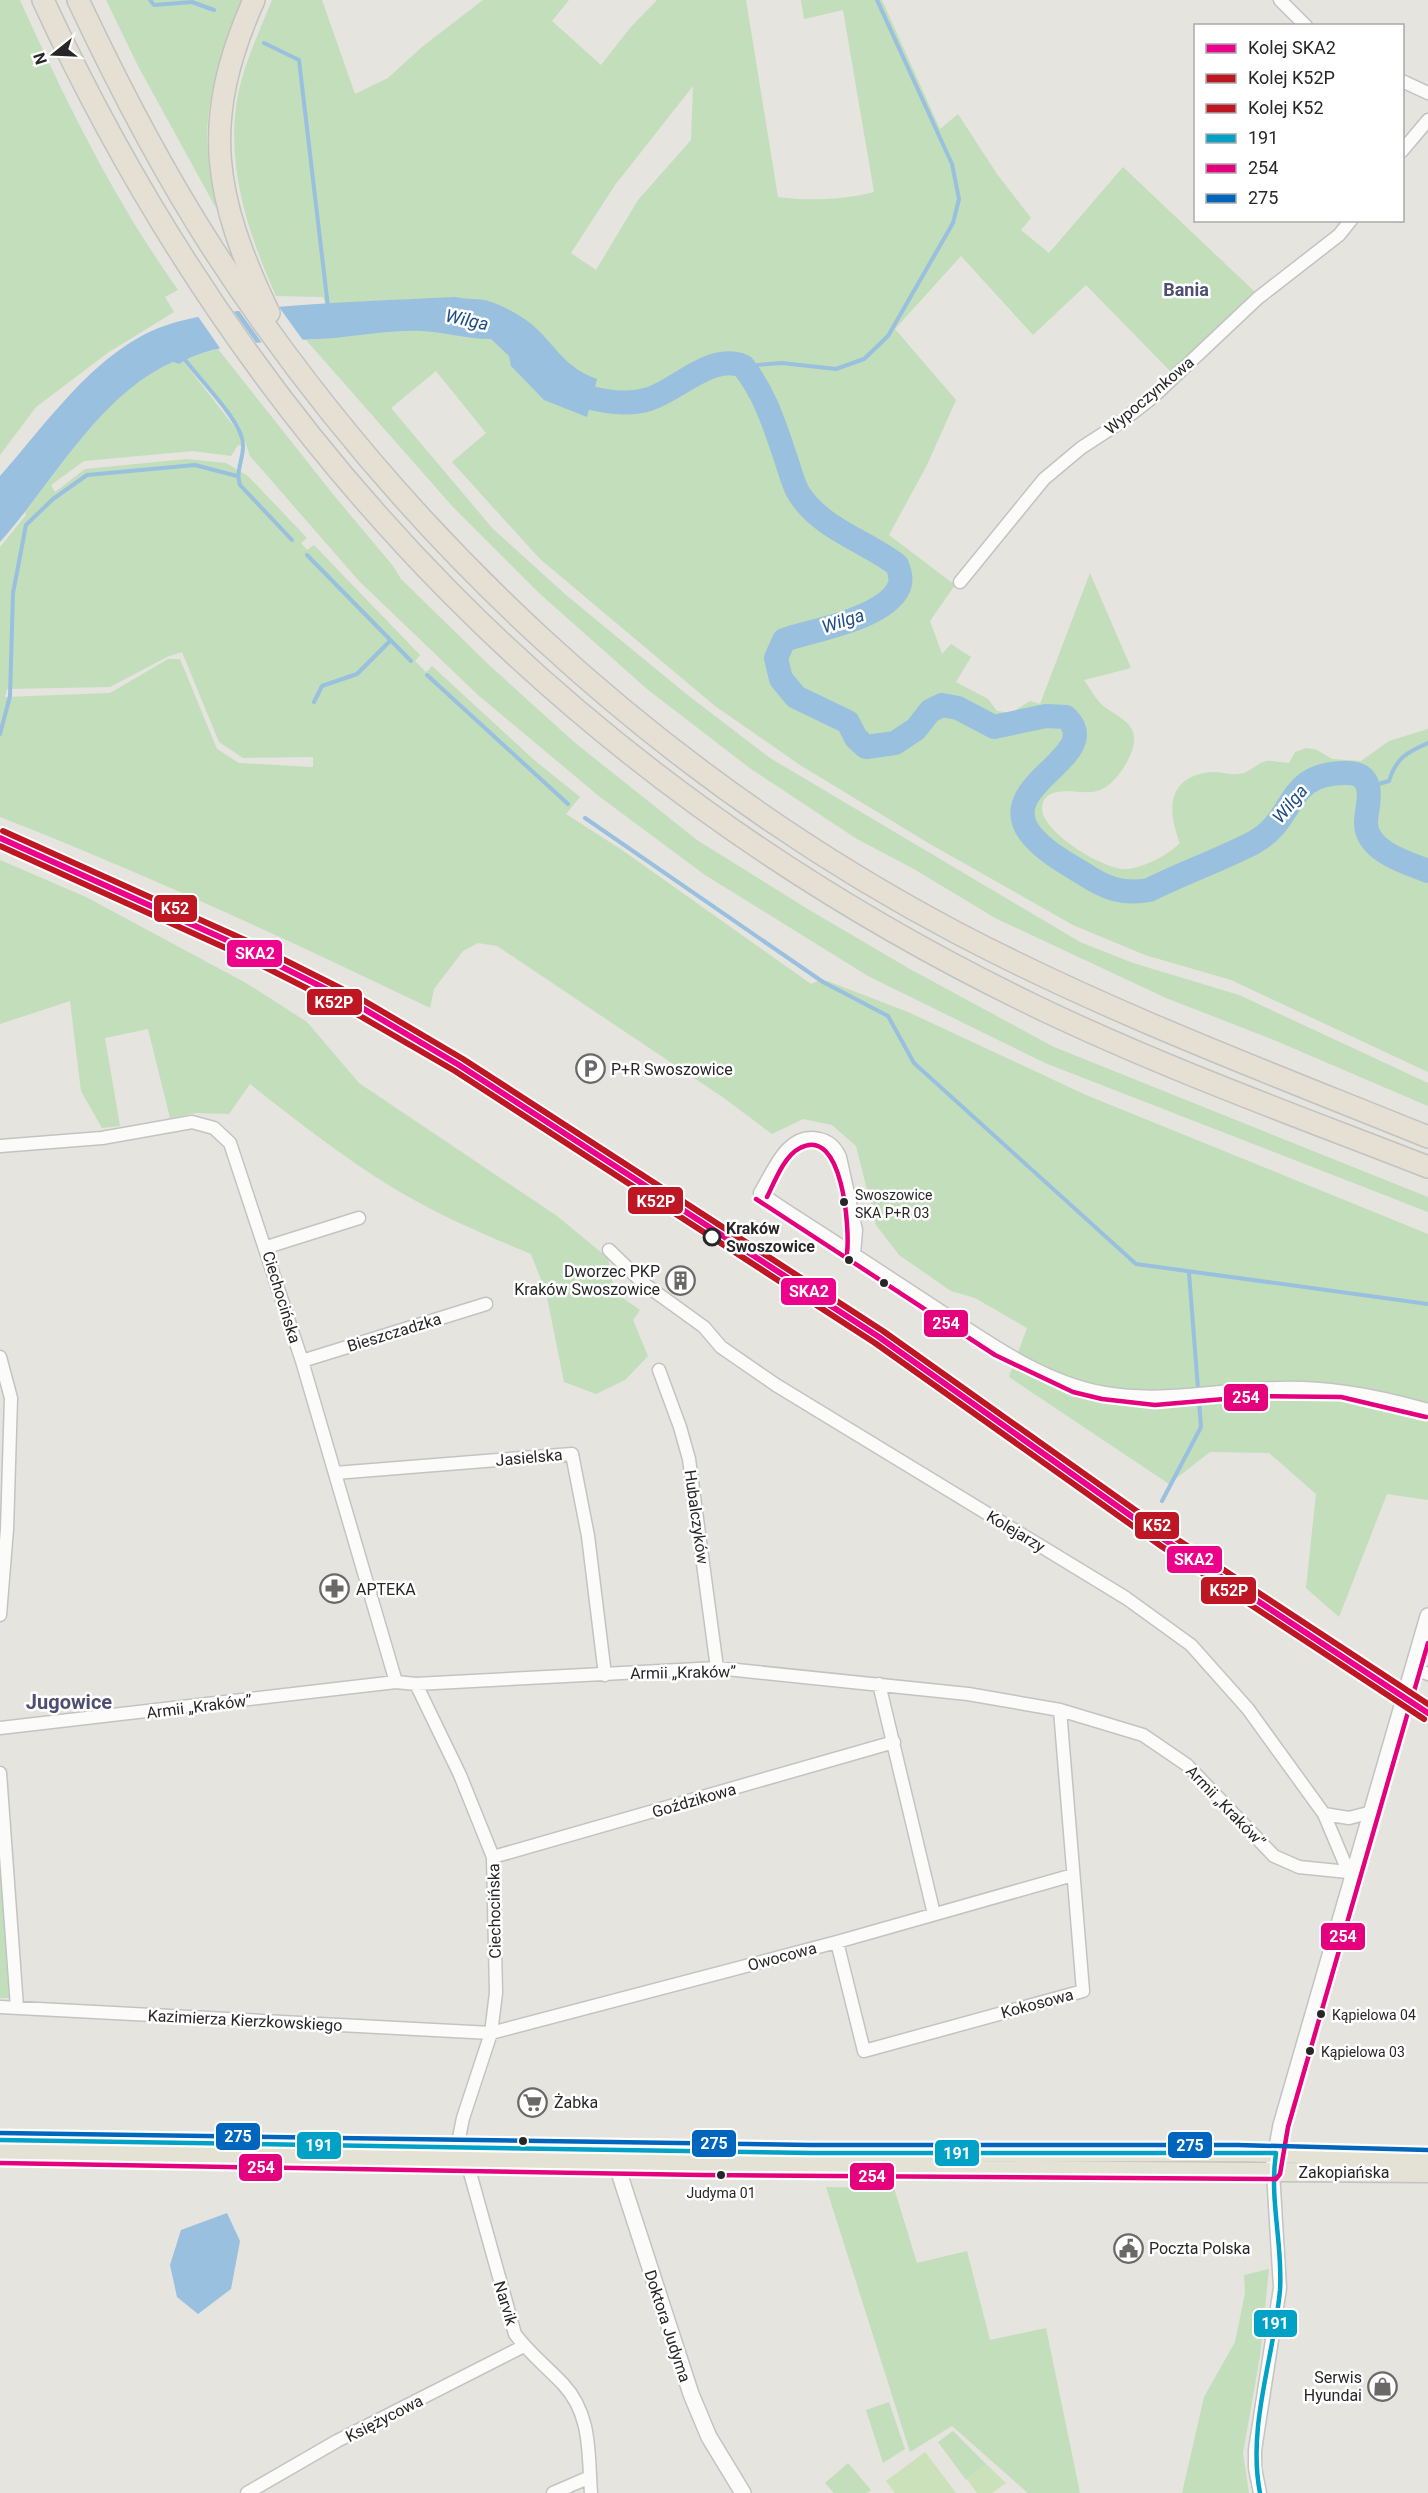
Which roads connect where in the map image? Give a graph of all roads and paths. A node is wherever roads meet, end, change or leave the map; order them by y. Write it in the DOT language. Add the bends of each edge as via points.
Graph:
graph roads {
  1 [pos="43,0"];
  2 [pos="78,0"];
  3 [pos="255,0"];
  4 [pos="1280,0"];
  5 [pos="1304,24"];
  6 [pos="1404,82"];
  7 [pos="1428,92"];
  8 [pos="1428,120"];
  9 [pos="1404,149"];
  10 [pos="1349,222"];
  11 [pos="246,283"];
  12 [pos="960,582"];
  13 [pos="1428,1137"];
  14 [pos="0,1146"];
  15 [pos="1428,1167"];
  16 [pos="359,1218"];
  17 [pos="267,1247"];
  18 [pos="609,1250"];
  19 [pos="854,1254"];
  20 [pos="486,1304"];
  21 [pos="0,1357"];
  22 [pos="302,1361"];
  23 [pos="658,1370"];
  24 [pos="6,1398"];
  25 [pos="1428,1410"];
  26 [pos="335,1473"];
  27 [pos="0,1615"];
  28 [pos="1428,1617"];
  29 [pos="717,1668"];
  30 [pos="1413,1668"];
  31 [pos="1428,1674"];
  32 [pos="605,1675"];
  33 [pos="396,1682"];
  34 [pos="416,1684"];
  35 [pos="879,1684"];
  36 [pos="1060,1710"];
  37 [pos="0,1728"];
  38 [pos="894,1742"];
  39 [pos="0,1773"];
  40 [pos="1372,1812"];
  41 [pos="1324,1814"];
  42 [pos="493,1857"];
  43 [pos="1073,1875"];
  44 [pos="1350,1875"];
  45 [pos="934,1914"];
  46 [pos="837,1942"];
  47 [pos="0,2007"];
  48 [pos="17,2007"];
  49 [pos="491,2033"];
  50 [pos="0,2140"];
  51 [pos="1276,2154"];
  52 [pos="0,2155"];
  53 [pos="462,2155"];
  54 [pos="618,2158"];
  55 [pos="1428,2158"];
  56 [pos="1273,2172"];
  57 [pos="1428,2173"];
  58 [pos="524,2346"];
  59 [pos="590,2477"];
  60 [pos="247,2493"];
  61 [pos="553,2493"];
  62 [pos="591,2493"];
  63 [pos="743,2493"];
  64 [pos="1260,2493"];
  1 -- 15 [label="highway" via="121,155 204,291 259,371 386,525 500,642 636,759 760,851 921,947 1075,1025"];
  2 -- 11 [label="highway" via="151,144"];
  3 -- 11 [label="highway" via="228,69 219,149 228,211"];
  4 -- 5 [label="street"];
  6 -- 7 [label="street"];
  8 -- 9 [label="street"];
  10 -- 12 [label="street, Wypoczynkowa" via="1339,235 1258,298 1153,397 1044,478"];
  11 -- 13 [label="highway" via="294,365 392,484 457,555 525,622 649,730 780,826 910,906 1009,959 1164,1029"];
  14 -- 17 [label="street, Ciechocińska" via="102,1138 182,1122 214,1128 223,1134 235,1155"];
  16 -- 17 [label="street"];
  17 -- 22 [label="street, Ciechocińska"];
  18 -- 41 [label="street, Kolejarzy" via="643,1283 704,1327 721,1347 776,1385 1167,1626 1229,1686"];
  19 -- 19 [label="street" via="760,1193 794,1143 813,1138 831,1145 840,1157 857,1238"];
  19 -- 25 [label="street" via="999,1349 1051,1375 1103,1392 1155,1398 1259,1388 1342,1390"];
  20 -- 22 [label="street, Bieszczadzka"];
  21 -- 24 [label="street"];
  22 -- 26 [label="street, Ciechocińska"];
  23 -- 29 [label="street, Hubalczyków" via="689,1459"];
  24 -- 27 [label="street" via="6,1539"];
  26 -- 32 [label="street, Jasielska" via="572,1454 588,1536"];
  26 -- 33 [label="street, Ciechocińska"];
  28 -- 30 [label="street"];
  29 -- 32 [label="street, Armii „Kraków”"];
  29 -- 35 [label="street, Armii „Kraków”"];
  30 -- 31 [label="street"];
  30 -- 40 [label="street"];
  32 -- 34 [label="street, Armii „Kraków”"];
  33 -- 34 [label="street, Armii „Kraków”"];
  33 -- 37 [label="street, Armii „Kraków”"];
  34 -- 42 [label="street, Ciechocińska" via="460,1775"];
  35 -- 36 [label="street, Armii „Kraków”"];
  35 -- 38 [label="street"];
  36 -- 43 [label="street, Kokosowa"];
  36 -- 44 [label="street, Armii „Kraków”" via="1143,1735 1187,1765 1274,1856 1299,1867"];
  38 -- 42 [label="street, Goździkowa"];
  38 -- 45 [label="street"];
  39 -- 48 [label="street"];
  40 -- 41 [label="street" via="1349,1818"];
  40 -- 44 [label="street"];
  41 -- 44 [label="street, Kolejarzy"];
  42 -- 49 [label="street, Ciechocińska" via="496,1993"];
  43 -- 45 [label="street, Owocowa"];
  43 -- 46 [label="street, Kokosowa" via="1083,1991 864,2051"];
  44 -- 51 [label="street"];
  45 -- 46 [label="street, Owocowa"];
  46 -- 49 [label="street, Owocowa"];
  47 -- 48 [label="street, Kazimierza Kierzkowskiego"];
  48 -- 49 [label="street, Kazimierza Kierzkowskiego"];
  49 -- 53 [label="street, Ciechocińska" via="463,2118"];
  50 -- 53 [label="main road, Zakopiańska"];
  51 -- 54 [label="main road, Zakopiańska"];
  51 -- 55 [label="main road, Zakopiańska"];
  51 -- 56 [label="street"];
  52 -- 53 [label="main road, Zakopiańska"];
  53 -- 54 [label="main road, Zakopiańska"];
  53 -- 58 [label="street, Narvik" via="510,2321"];
  54 -- 56 [label="main road, Zakopiańska"];
  54 -- 63 [label="street, Doktora Judyma" via="691,2394 709,2437"];
  56 -- 57 [label="main road, Zakopiańska"];
  56 -- 64 [label="street" via="1280,2288 1255,2450"];
  58 -- 59 [label="street, Narvik" via="577,2403 590,2446"];
  58 -- 60 [label="street, Księżycowa" via="337,2441"];
  59 -- 61 [label="street"];
  59 -- 62 [label="street, Narvik"];
}
